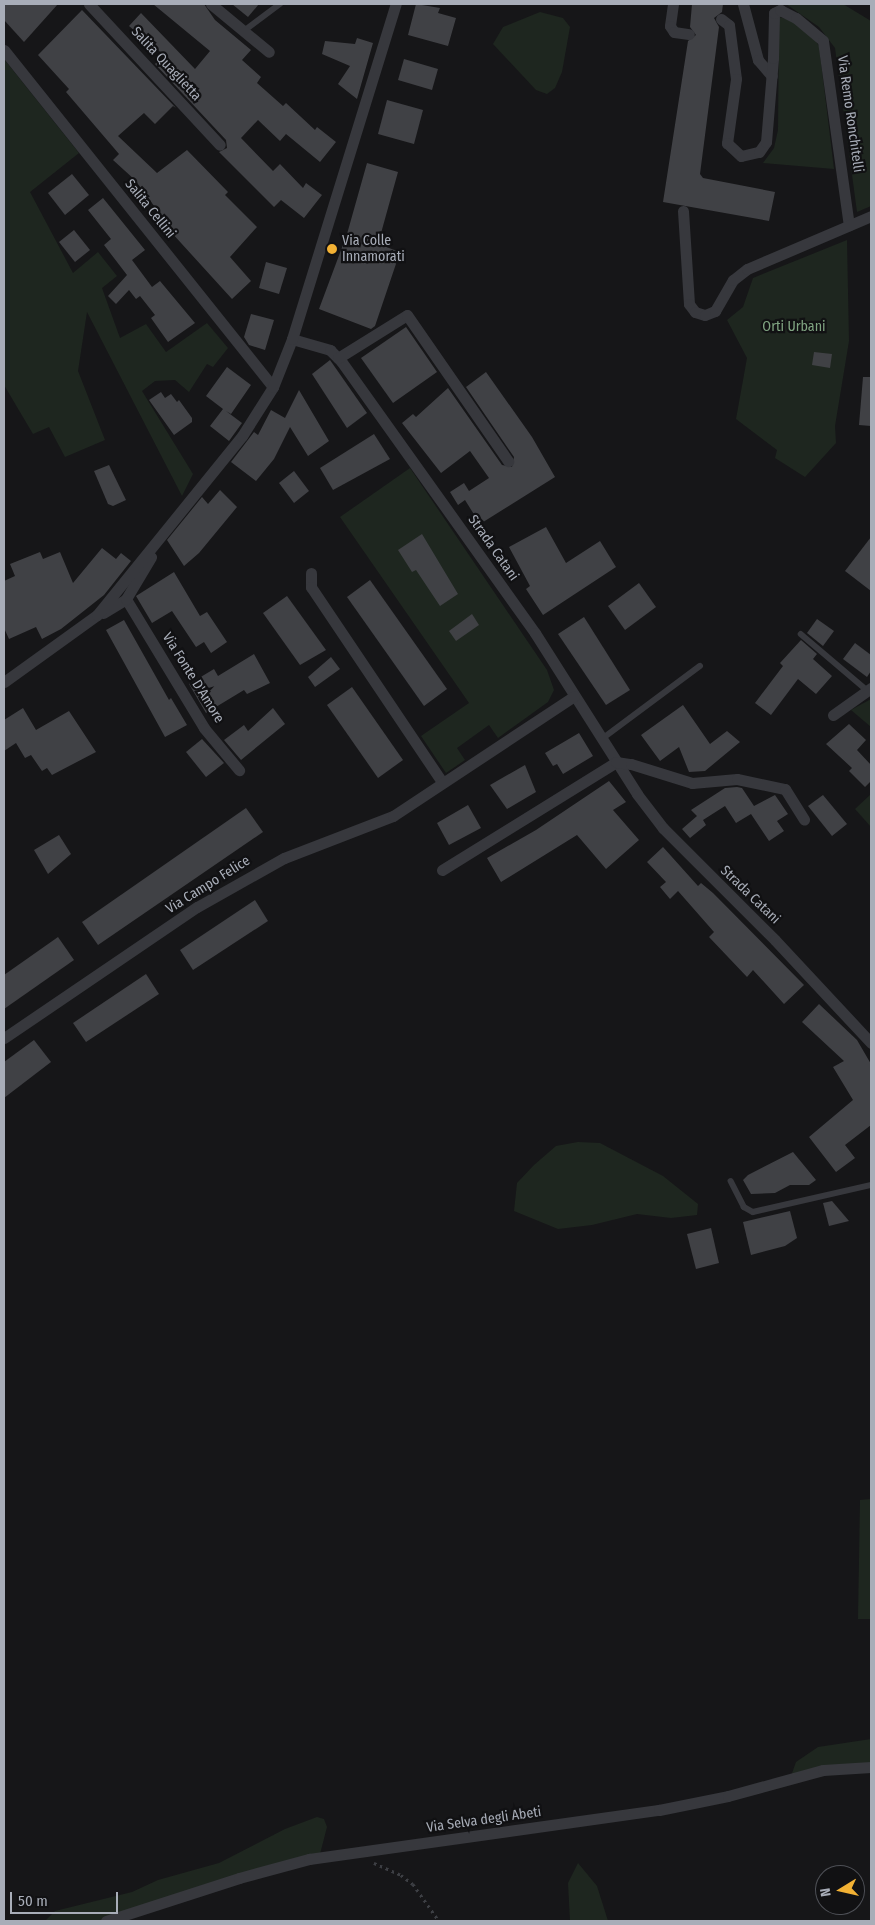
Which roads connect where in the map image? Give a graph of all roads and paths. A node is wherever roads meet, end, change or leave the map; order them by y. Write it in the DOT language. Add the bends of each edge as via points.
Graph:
graph roads {
  1 [pos="89,4"];
  2 [pos="211,4"];
  3 [pos="280,4"];
  4 [pos="396,4"];
  5 [pos="673,4"];
  6 [pos="743,4"];
  7 [pos="721,19"];
  8 [pos="244,31"];
  9 [pos="689,34"];
  10 [pos="4,50"];
  11 [pos="269,52"];
  12 [pos="772,76"];
  13 [pos="220,146"];
  14 [pos="683,211"];
  15 [pos="871,216"];
  16 [pos="849,226"];
  17 [pos="292,339"];
  18 [pos="338,358"];
  19 [pos="273,387"];
  20 [pos="508,461"];
  21 [pos="149,550"];
  22 [pos="311,573"];
  23 [pos="126,599"];
  24 [pos="97,615"];
  25 [pos="801,634"];
  26 [pos="700,666"];
  27 [pos="4,682"];
  28 [pos="869,690"];
  29 [pos="574,696"];
  30 [pos="833,715"];
  31 [pos="602,739"];
  32 [pos="616,762"];
  33 [pos="239,770"];
  34 [pos="442,782"];
  35 [pos="804,820"];
  36 [pos="442,870"];
  37 [pos="4,1038"];
  38 [pos="871,1043"];
  39 [pos="731,1182"];
  40 [pos="871,1184"];
  41 [pos="871,1767"];
  42 [pos="372,1862"];
  43 [pos="106,1921"];
  44 [pos="440,1921"];
  1 -- 13 [label="street, Salita Quaglietta"];
  2 -- 8 [label="street"];
  3 -- 8 [label="lane"];
  4 -- 17 [label="street"];
  5 -- 9 [label="street" via="670,26 674,32"];
  6 -- 12 [label="street" via="758,60"];
  7 -- 12 [label="street, Via Remo Ronchitelli" via="729,24 734,50 736,79 726,137 729,148 737,154 753,155 764,145"];
  8 -- 11 [label="street"];
  10 -- 19 [label="street, Salita Cellini"];
  12 -- 16 [label="street, Via Remo Ronchitelli" via="773,16 780,10 818,34 826,48"];
  14 -- 16 [label="street" via="688,299 691,309 700,314 715,311 733,280 747,269"];
  15 -- 16 [label="street"];
  17 -- 18 [label="street, Strada Catani" via="330,350"];
  17 -- 19 [label="street"];
  18 -- 20 [label="street" via="407,315"];
  18 -- 29 [label="street, Strada Catani" via="529,625"];
  19 -- 21 [label="street" via="242,436"];
  21 -- 23 [label="street" via="152,558"];
  21 -- 24 [label="street"];
  22 -- 34 [label="street" via="311,587"];
  23 -- 24 [label="street"];
  23 -- 33 [label="street, Via Fonte D'Amore" via="204,728"];
  24 -- 27 [label="street"];
  25 -- 28 [label="lane"];
  26 -- 31 [label="lane"];
  28 -- 30 [label="street"];
  29 -- 31 [label="street, Strada Catani"];
  29 -- 34 [label="street, Via Campo Felice"];
  31 -- 32 [label="street, Strada Catani"];
  32 -- 35 [label="street" via="692,784 737,779 785,789"];
  32 -- 36 [label="street"];
  32 -- 38 [label="street, Strada Catani" via="650,812 677,844 775,940"];
  34 -- 37 [label="street, Via Campo Felice" via="393,816 253,874 197,907"];
  39 -- 40 [label="lane" via="744,1207 753,1212"];
  41 -- 43 [label="street, Via Selva degli Abeti" via="823,1770 728,1796 659,1810 309,1859"];
  42 -- 44 [label="path" via="413,1884"];
}
